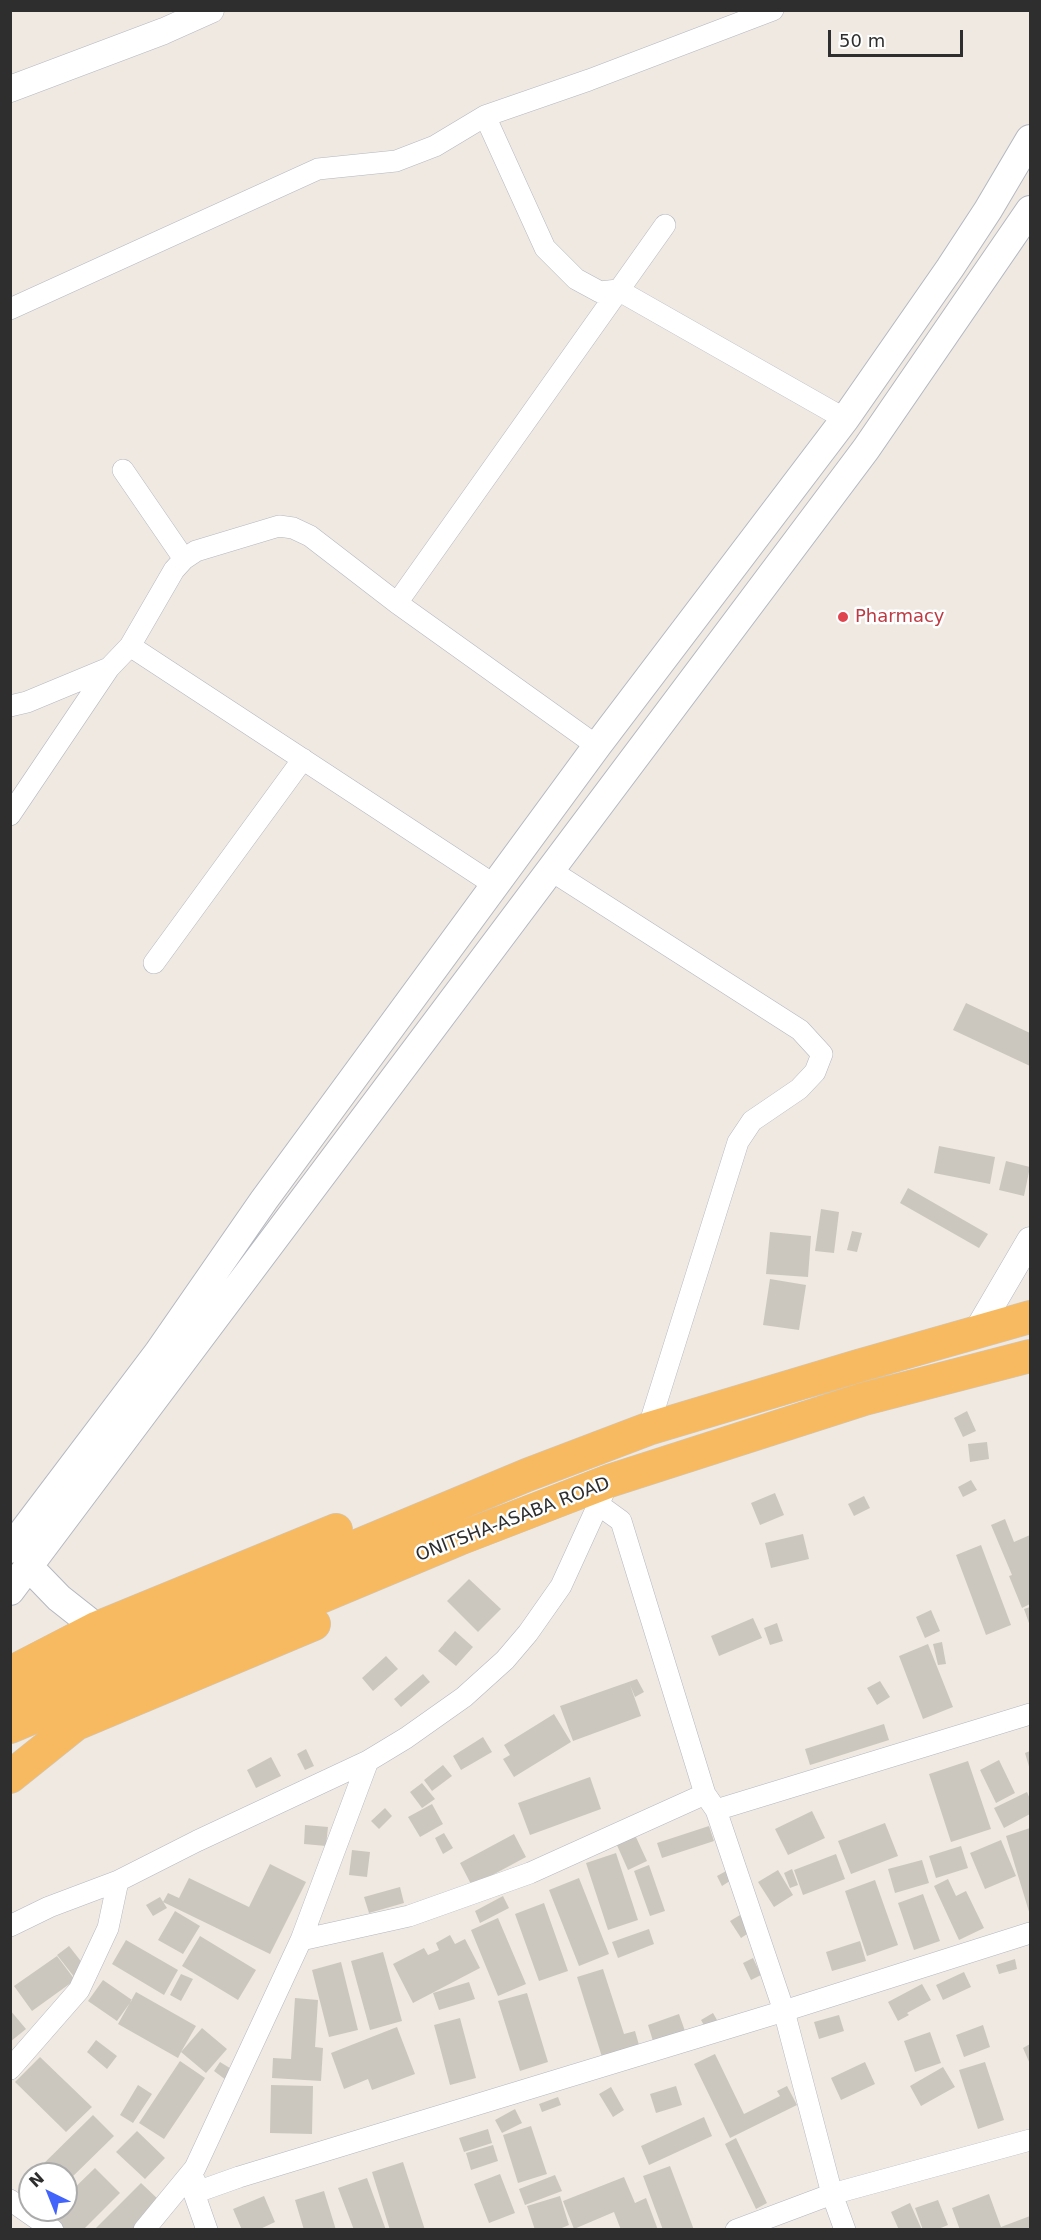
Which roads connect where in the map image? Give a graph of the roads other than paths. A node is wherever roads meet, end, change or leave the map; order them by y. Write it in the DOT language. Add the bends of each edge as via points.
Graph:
graph roads {
  1 [pos="211,10"];
  2 [pos="772,10"];
  3 [pos="10,89"];
  4 [pos="485,116"];
  5 [pos="1030,140"];
  6 [pos="1030,210"];
  7 [pos="666,225"];
  8 [pos="618,290"];
  9 [pos="10,309"];
  10 [pos="845,419"];
  11 [pos="123,471"];
  12 [pos="184,559"];
  13 [pos="397,603"];
  14 [pos="130,646"];
  15 [pos="110,668"];
  16 [pos="10,705"];
  17 [pos="597,746"];
  18 [pos="303,759"];
  19 [pos="10,815"];
  20 [pos="550,870"];
  21 [pos="496,886"];
  22 [pos="154,963"];
  23 [pos="1027,1257"];
  24 [pos="1030,1317"];
  25 [pos="975,1334"];
  26 [pos="1030,1356"];
  27 [pos="648,1429"];
  28 [pos="527,1475"];
  29 [pos="604,1493"];
  30 [pos="557,1501"];
  31 [pos="20,1558"];
  32 [pos="10,1591"];
  33 [pos="97,1628"];
  34 [pos="10,1673"];
  35 [pos="10,1696"];
  36 [pos="1030,1714"];
  37 [pos="10,1727"];
  38 [pos="368,1761"];
  39 [pos="10,1777"];
  40 [pos="711,1802"];
  41 [pos="118,1881"];
  42 [pos="10,1926"];
  43 [pos="1030,1933"];
  44 [pos="300,1940"];
  45 [pos="784,2011"];
  46 [pos="10,2069"];
  47 [pos="1030,2140"];
  48 [pos="195,2168"];
  49 [pos="194,2193"];
  50 [pos="832,2194"];
  51 [pos="10,2200"];
  52 [pos="53,2229"];
  53 [pos="144,2229"];
  54 [pos="207,2229"];
  55 [pos="736,2229"];
  56 [pos="845,2229"];
  1 -- 3 [label="street"];
  2 -- 4 [label="street"];
  4 -- 8 [label="street" via="545,248 588,287 600,292"];
  4 -- 9 [label="street" via="435,146 396,161 318,169"];
  5 -- 10 [label="main road" via="956,259"];
  6 -- 20 [label="main road" via="866,449"];
  7 -- 8 [label="street"];
  8 -- 10 [label="street"];
  8 -- 13 [label="street"];
  10 -- 17 [label="main road"];
  11 -- 12 [label="street"];
  12 -- 13 [label="street" via="196,551 279,526 294,528"];
  12 -- 14 [label="street"];
  13 -- 17 [label="street"];
  14 -- 15 [label="street"];
  14 -- 18 [label="street"];
  15 -- 16 [label="street" via="27,702"];
  15 -- 19 [label="street"];
  17 -- 21 [label="main road"];
  18 -- 21 [label="street"];
  18 -- 22 [label="street"];
  20 -- 27 [label="street" via="800,1030 822,1054 816,1072 800,1089 752,1121 738,1142"];
  20 -- 31 [label="main road"];
  21 -- 31 [label="main road" via="264,1200"];
  23 -- 25 [label="street"];
  24 -- 25 [label="highway"];
  25 -- 27 [label="highway"];
  26 -- 29 [label="highway, ONITSHA-ASABA ROAD" via="864,1399"];
  27 -- 28 [label="highway"];
  28 -- 33 [label="highway" via="423,1496"];
  28 -- 35 [label="highway" via="166,1626"];
  29 -- 30 [label="highway, ONITSHA-ASABA ROAD"];
  29 -- 38 [label="street" via="561,1586 505,1660 464,1697"];
  29 -- 40 [label="street" via="621,1521"];
  30 -- 37 [label="highway, ONITSHA-ASABA ROAD"];
  30 -- 39 [label="highway" via="539,1521 467,1560 76,1724"];
  31 -- 32 [label="main road"];
  31 -- 33 [label="main road" via="59,1598"];
  33 -- 34 [label="highway"];
  36 -- 40 [label="street"];
  38 -- 41 [label="street"];
  38 -- 44 [label="street"];
  40 -- 44 [label="street" via="409,1916"];
  40 -- 45 [label="street"];
  41 -- 42 [label="street"];
  41 -- 46 [label="street" via="108,1928 79,1990"];
  43 -- 45 [label="street"];
  44 -- 48 [label="street"];
  45 -- 49 [label="street"];
  45 -- 50 [label="street"];
  47 -- 50 [label="street"];
  48 -- 49 [label="street"];
  48 -- 53 [label="street"];
  49 -- 54 [label="street"];
  50 -- 55 [label="street"];
  50 -- 56 [label="street"];
  51 -- 52 [label="street"];
}
